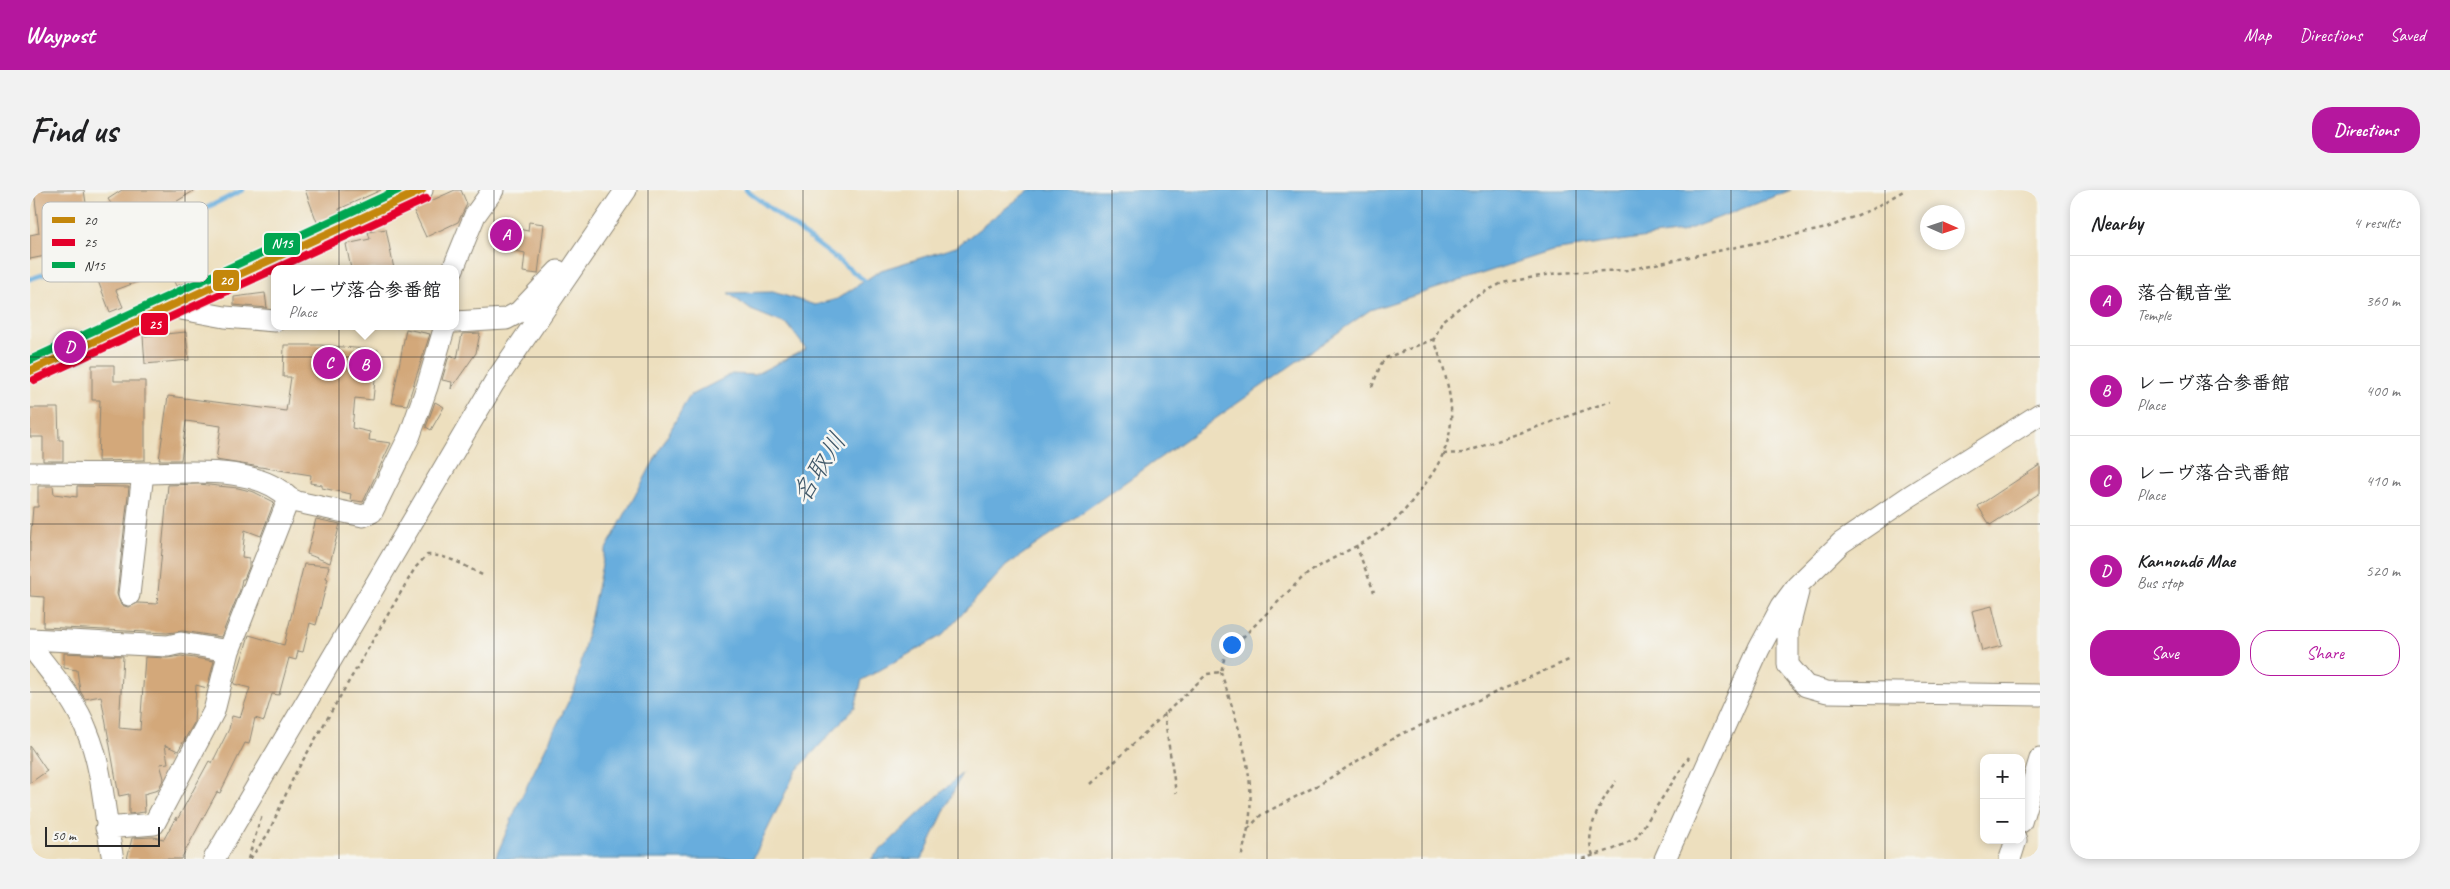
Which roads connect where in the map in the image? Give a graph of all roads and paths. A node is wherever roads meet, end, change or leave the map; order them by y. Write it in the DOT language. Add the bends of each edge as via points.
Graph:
graph roads {
  1 [pos="422,190"];
  2 [pos="493,190"];
  3 [pos="626,190"];
  4 [pos="1905,190"];
  5 [pos="578,260"];
  6 [pos="455,265"];
  7 [pos="170,307"];
  8 [pos="271,321"];
  9 [pos="459,322"];
  10 [pos="444,330"];
  11 [pos="1434,340"];
  12 [pos="30,371"];
  13 [pos="1372,387"];
  14 [pos="1611,401"];
  15 [pos="2040,414"];
  16 [pos="1443,454"];
  17 [pos="30,473"];
  18 [pos="143,473"];
  19 [pos="289,498"];
  20 [pos="1356,545"];
  21 [pos="484,576"];
  22 [pos="1797,586"];
  23 [pos="1374,592"];
  24 [pos="130,595"];
  25 [pos="30,639"];
  26 [pos="30,645"];
  27 [pos="229,651"];
  28 [pos="1571,659"];
  29 [pos="1221,672"];
  30 [pos="2040,695"];
  31 [pos="1164,713"];
  32 [pos="1692,753"];
  33 [pos="2040,759"];
  34 [pos="1616,781"];
  35 [pos="1091,784"];
  36 [pos="1176,793"];
  37 [pos="2025,809"];
  38 [pos="106,828"];
  39 [pos="1248,829"];
  40 [pos="2015,844"];
  41 [pos="1594,855"];
  42 [pos="112,859"];
  43 [pos="214,859"];
  44 [pos="250,859"];
  45 [pos="1241,859"];
  46 [pos="1582,859"];
  47 [pos="1664,859"];
  48 [pos="2010,859"];
  1 -- 7 [label="street"];
  2 -- 6 [label="street" via="475,215"];
  3 -- 5 [label="street"];
  4 -- 11 [label="path" via="1872,209 1827,228 1627,270 1556,273 1502,283 1471,299 1443,320"];
  5 -- 9 [label="street" via="560,268 519,312 506,319"];
  5 -- 43 [label="street" via="494,382"];
  7 -- 8 [label="street"];
  7 -- 12 [label="street"];
  10 -- 19 [label="street" via="410,435 372,512 363,516"];
  11 -- 13 [label="path" via="1386,358"];
  11 -- 16 [label="path" via="1452,402"];
  14 -- 16 [label="path" via="1463,453"];
  15 -- 22 [label="street" via="1841,544"];
  16 -- 20 [label="path" via="1427,483 1398,518"];
  17 -- 18 [label="street"];
  18 -- 19 [label="street" via="190,471 259,479 280,489"];
  18 -- 24 [label="street"];
  19 -- 27 [label="street"];
  20 -- 23 [label="path"];
  20 -- 29 [label="path" via="1302,578 1226,654"];
  21 -- 44 [label="path" via="447,557 436,555 427,555 415,568 295,774 268,834"];
  22 -- 30 [label="street" via="1799,594 1788,631 1788,665 1806,686 1827,692"];
  22 -- 47 [label="street" via="1782,606 1759,649"];
  25 -- 27 [label="street" via="168,646 181,643"];
  26 -- 38 [label="street" via="65,691 87,730 100,772"];
  27 -- 38 [label="street" via="214,711 154,824"];
  28 -- 39 [label="path" via="1398,736 1322,784 1260,815"];
  29 -- 31 [label="path" via="1207,674"];
  29 -- 39 [label="path" via="1247,768"];
  31 -- 35 [label="path"];
  31 -- 36 [label="path"];
  32 -- 41 [label="path" via="1636,838"];
  33 -- 37 [label="street"];
  34 -- 41 [label="path" via="1604,797 1595,818 1590,849"];
  38 -- 42 [label="street"];
  39 -- 45 [label="path"];
  40 -- 48 [label="street"];
  41 -- 46 [label="path"];
}
